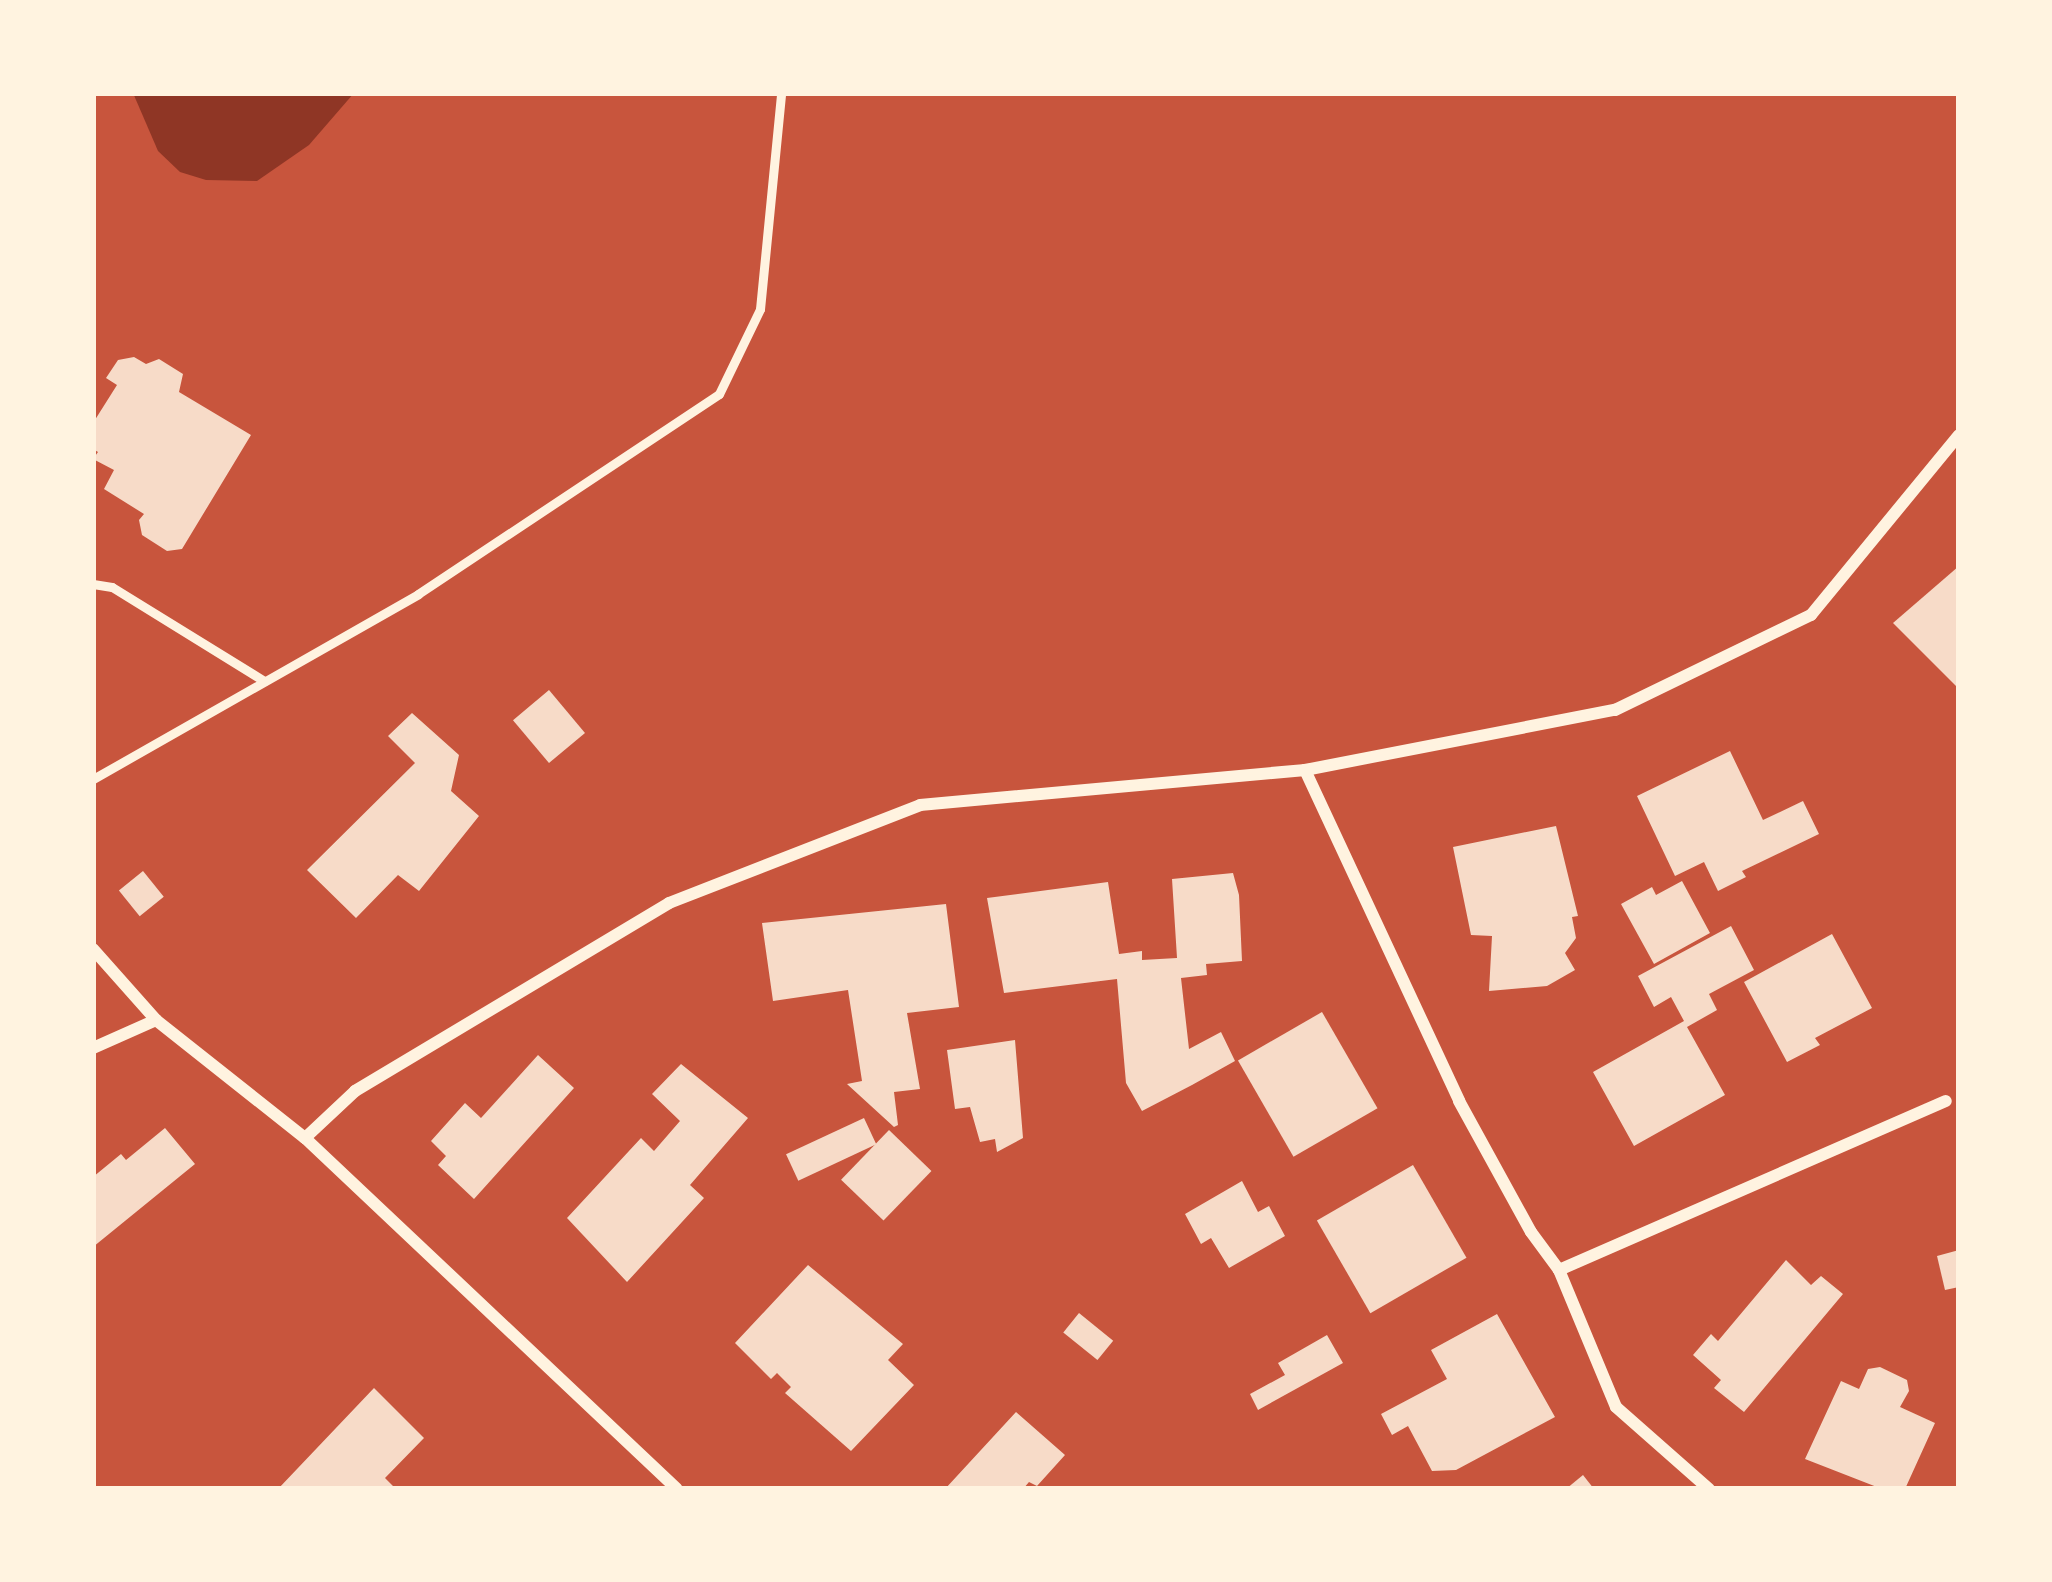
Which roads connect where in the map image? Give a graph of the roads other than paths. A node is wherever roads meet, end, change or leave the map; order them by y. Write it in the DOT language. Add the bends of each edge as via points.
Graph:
graph roads {
  1 [pos="781,93"];
  2 [pos="1959,435"];
  3 [pos="93,584"];
  4 [pos="264,681"];
  5 [pos="1305,770"];
  6 [pos="93,779"];
  7 [pos="93,949"];
  8 [pos="156,1021"];
  9 [pos="93,1048"];
  10 [pos="1946,1101"];
  11 [pos="305,1138"];
  12 [pos="1559,1270"];
  13 [pos="677,1489"];
  14 [pos="1709,1489"];
  1 -- 4 [label="lane" via="760,309 719,394 418,595"];
  2 -- 5 [label="street" via="1810,615 1615,710"];
  3 -- 4 [label="lane" via="112,587"];
  4 -- 6 [label="lane"];
  5 -- 11 [label="street" via="920,806 669,903 356,1091"];
  5 -- 12 [label="street" via="1459,1101"];
  7 -- 8 [label="street"];
  8 -- 9 [label="street"];
  8 -- 11 [label="street"];
  10 -- 12 [label="street"];
  11 -- 13 [label="street"];
  12 -- 14 [label="street" via="1616,1407"];
}
